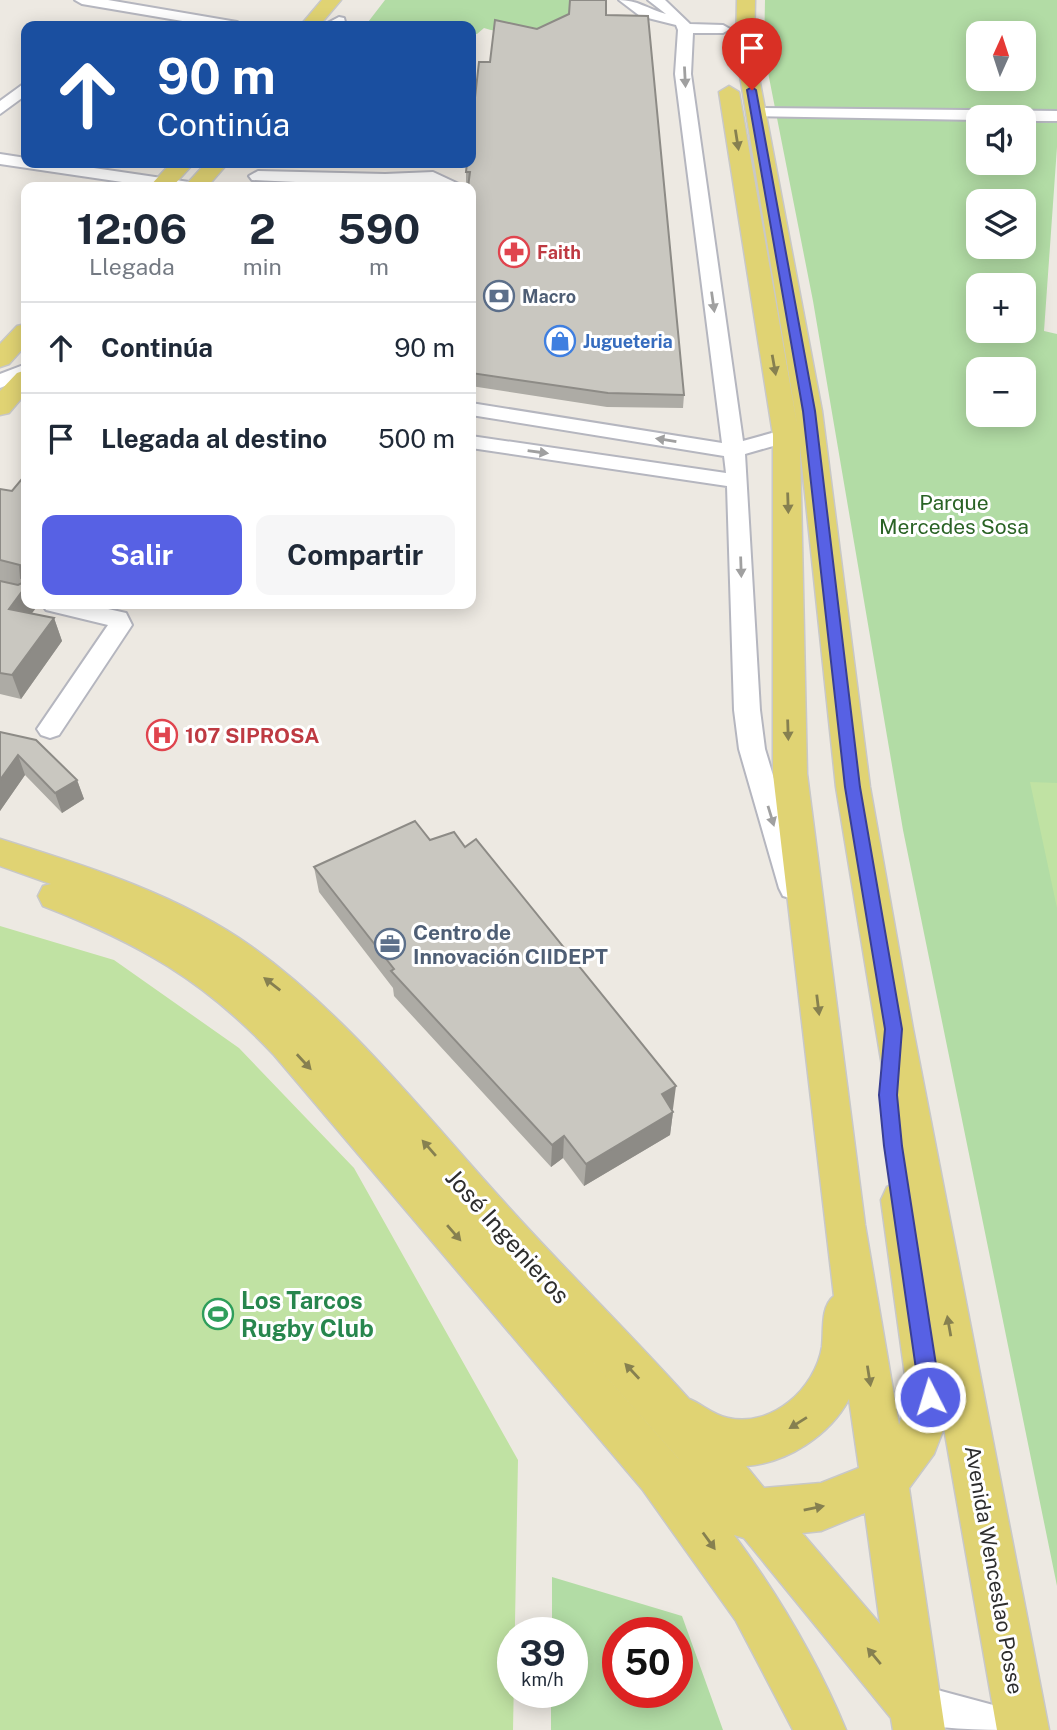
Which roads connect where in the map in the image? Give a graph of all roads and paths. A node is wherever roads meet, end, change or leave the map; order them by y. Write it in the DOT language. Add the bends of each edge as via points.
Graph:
graph roads {
  1 [pos="82,0"];
  2 [pos="625,0"];
  3 [pos="655,0"];
  4 [pos="727,0"];
  5 [pos="746,0"];
  6 [pos="117,8"];
  7 [pos="204,21"];
  8 [pos="685,26"];
  9 [pos="723,49"];
  10 [pos="21,91"];
  11 [pos="0,109"];
  12 [pos="757,113"];
  13 [pos="1057,116"];
  14 [pos="0,159"];
  15 [pos="21,163"];
  16 [pos="54,168"];
  17 [pos="178,168"];
  18 [pos="212,168"];
  19 [pos="262,175"];
  20 [pos="382,179"];
  21 [pos="137,182"];
  22 [pos="165,182"];
  23 [pos="200,182"];
  24 [pos="402,182"];
  25 [pos="444,182"];
  26 [pos="21,336"];
  27 [pos="0,359"];
  28 [pos="20,379"];
  29 [pos="476,395"];
  30 [pos="0,407"];
  31 [pos="476,410"];
  32 [pos="607,431"];
  33 [pos="786,435"];
  34 [pos="476,443"];
  35 [pos="733,451"];
  36 [pos="738,481"];
  37 [pos="80,609"];
  38 [pos="50,729"];
  39 [pos="0,852"];
  40 [pos="0,877"];
  41 [pos="810,945"];
  42 [pos="894,1029"];
  43 [pos="844,1225"];
  44 [pos="671,1413"];
  45 [pos="659,1472"];
  46 [pos="886,1482"];
  47 [pos="755,1514"];
  48 [pos="921,1722"];
  49 [pos="820,1730"];
  50 [pos="1008,1730"];
  51 [pos="1023,1730"];
  1 -- 6 [label="street"];
  2 -- 8 [label="street" via="645,13"];
  3 -- 8 [label="street" via="680,16"];
  4 -- 9 [label="main road"];
  5 -- 12 [label="main road, Avenida Wenceslao Posse" via="744,51"];
  6 -- 7 [label="street"];
  8 -- 9 [label="street"];
  8 -- 35 [label="street, one-way" via="683,74"];
  9 -- 33 [label="main road, one-way"];
  10 -- 11 [label="street"];
  12 -- 13 [label="street"];
  12 -- 42 [label="main road, Avenida Wenceslao Posse" via="809,411 853,787"];
  14 -- 15 [label="street"];
  16 -- 21 [label="street"];
  17 -- 22 [label="main road"];
  18 -- 23 [label="main road"];
  19 -- 20 [label="street"];
  20 -- 24 [label="street"];
  20 -- 25 [label="street" via="433,177"];
  26 -- 27 [label="main road"];
  28 -- 30 [label="main road"];
  29 -- 32 [label="street" via="567,410"];
  31 -- 32 [label="street"];
  35 -- 32 [label="street, one-way"];
  33 -- 35 [label="street"];
  33 -- 41 [label="main road, one-way" via="787,727"];
  34 -- 36 [label="street, one-way"];
  35 -- 36 [label="street"];
  36 -- 41 [label="street, one-way" via="752,749"];
  37 -- 38 [label="street" via="107,614 120,625"];
  44 -- 39 [label="main road, José Ingenieros, one-way" via="354,1062 280,990 237,956 180,922 122,895"];
  40 -- 45 [label="main road, José Ingenieros, one-way" via="86,907 160,940 216,976 253,1009 391,1160"];
  41 -- 43 [label="main road, one-way"];
  42 -- 46 [label="main road" via="888,1095 930,1397 918,1438"];
  51 -- 42 [label="main road, Avenida Wenceslao Posse, one-way"];
  43 -- 44 [label="main road, one-way" via="847,1333 829,1396 802,1422 768,1439 744,1443 701,1432"];
  43 -- 46 [label="main road, one-way"];
  44 -- 47 [label="main road, José Ingenieros"];
  45 -- 47 [label="main road" via="702,1499 741,1514"];
  45 -- 49 [label="main road, José Ingenieros, one-way" via="754,1604"];
  47 -- 46 [label="main road, one-way" via="821,1507"];
  46 -- 48 [label="main road"];
  48 -- 47 [label="main road, José Ingenieros, one-way"];
  48 -- 50 [label="street"];
}
